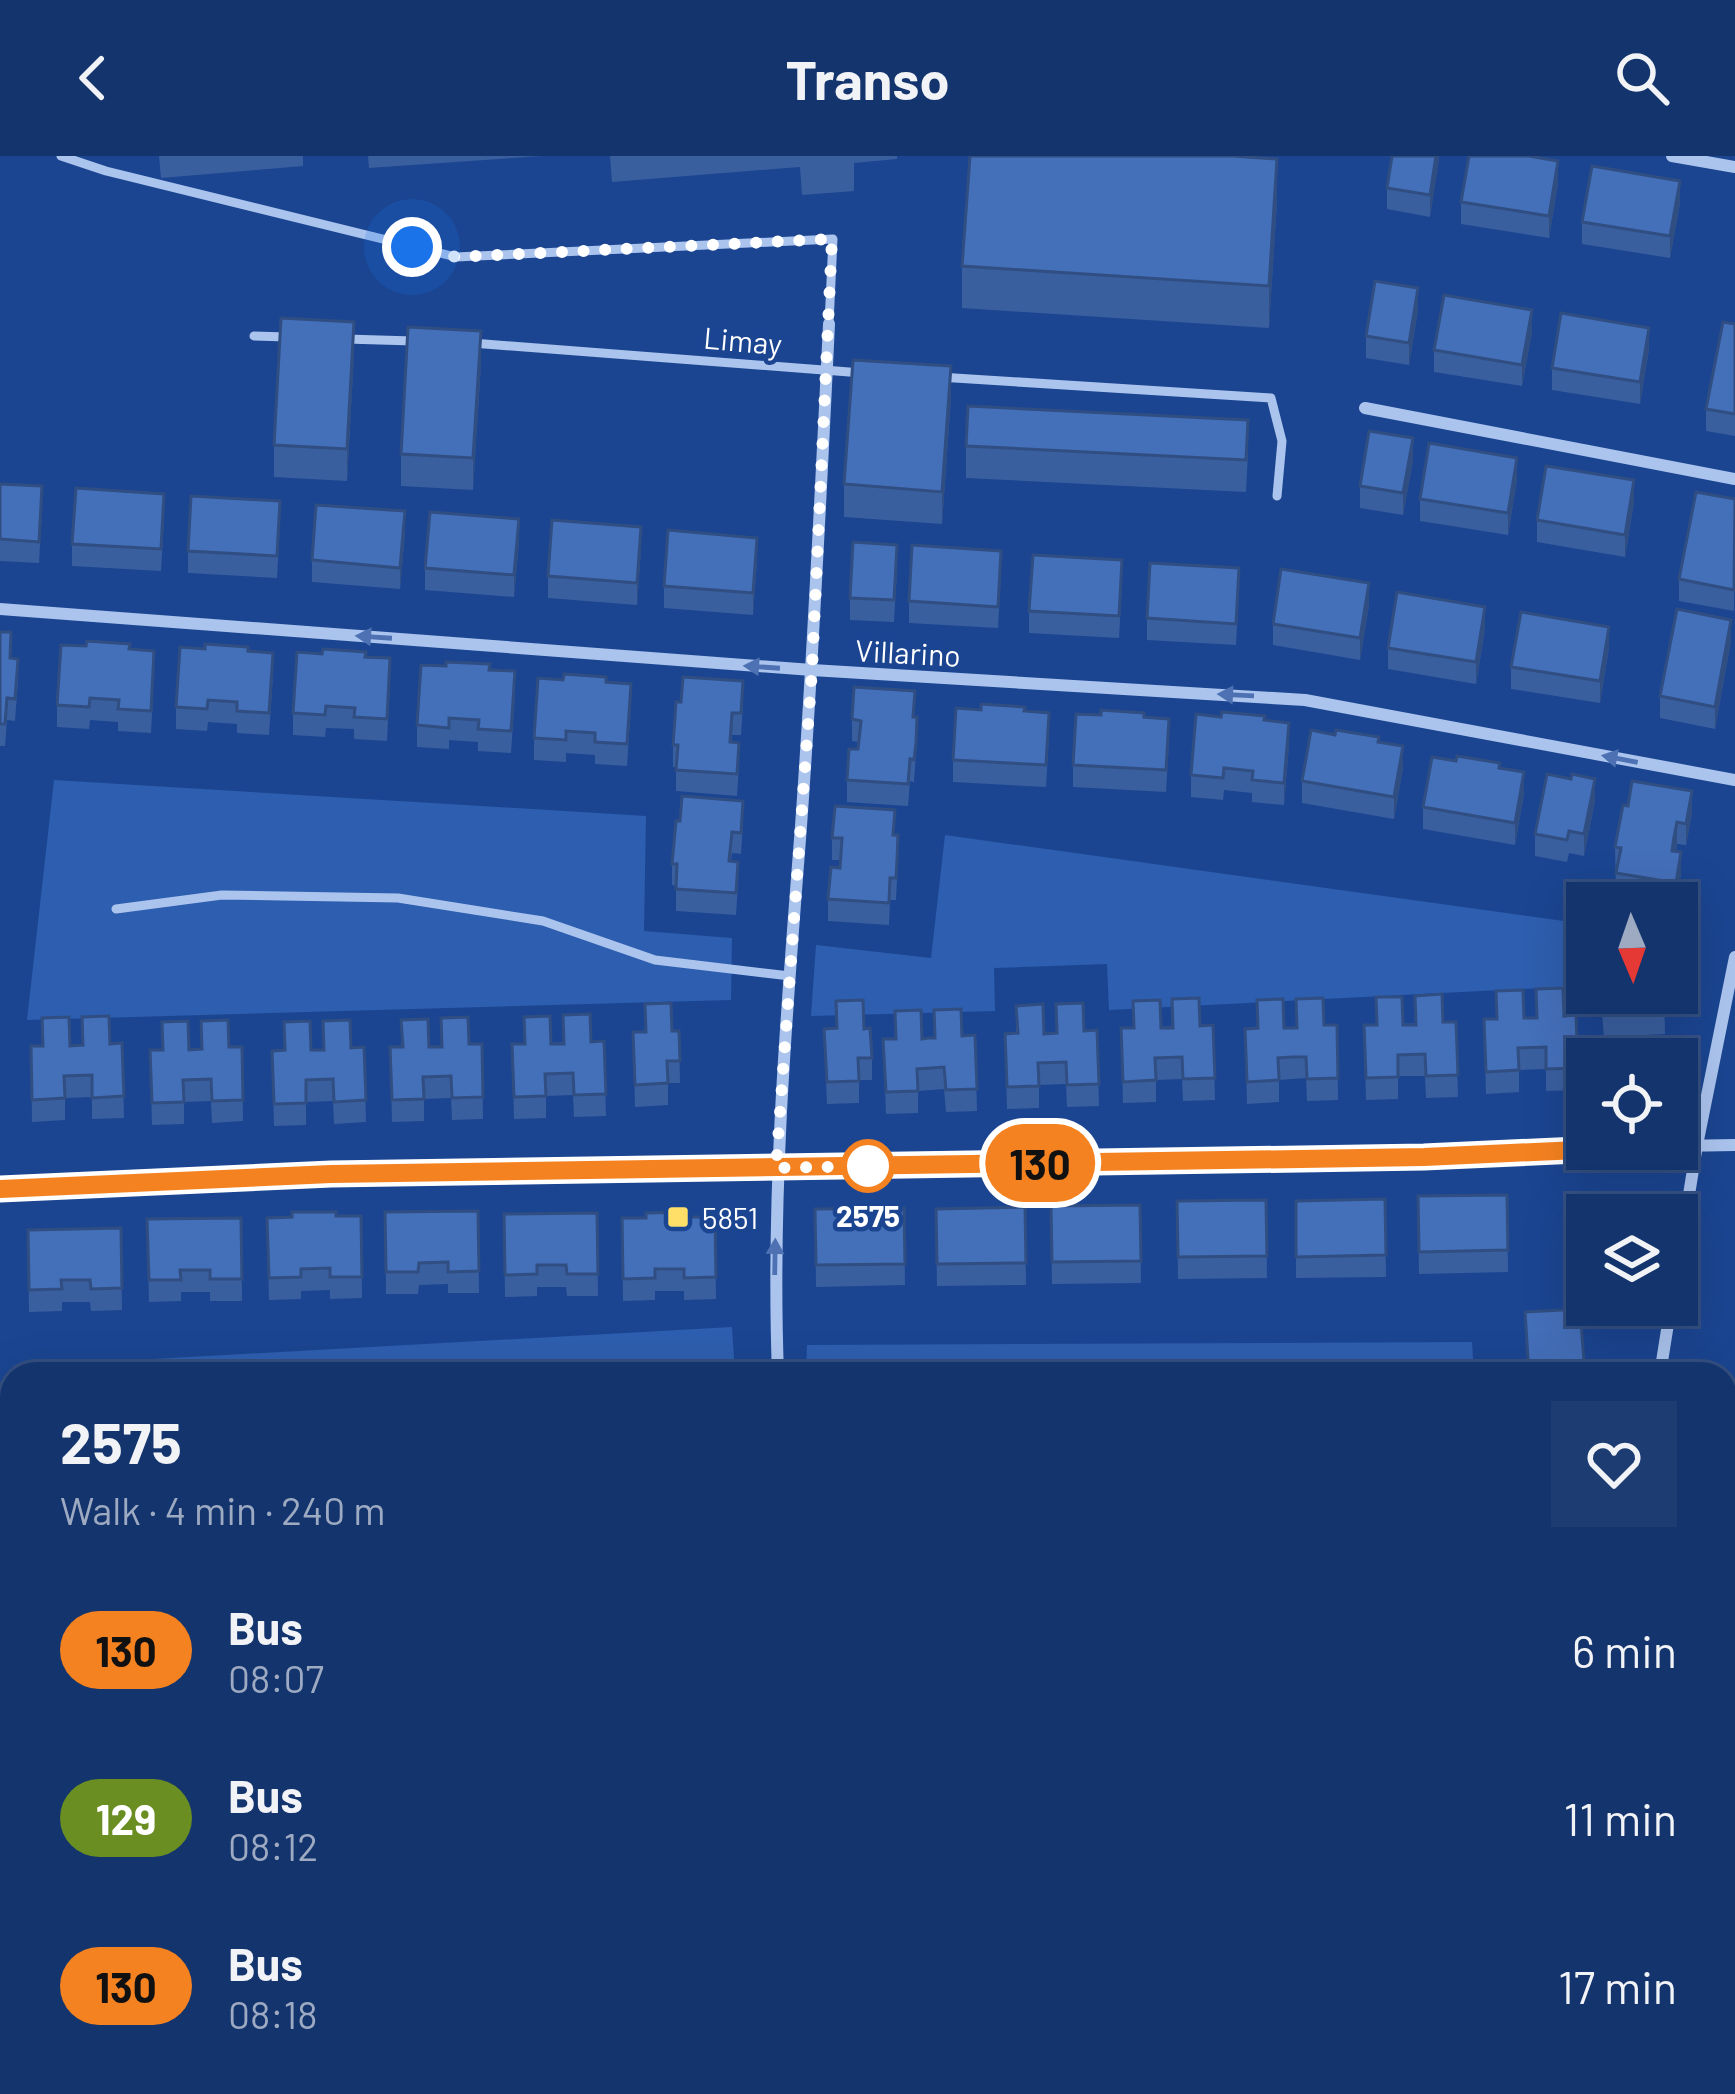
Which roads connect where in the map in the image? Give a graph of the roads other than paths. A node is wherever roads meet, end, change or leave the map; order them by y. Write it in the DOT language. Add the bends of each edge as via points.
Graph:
graph roads {
  1 [pos="61,156"];
  2 [pos="1672,156"];
  3 [pos="1735,167"];
  4 [pos="829,324"];
  5 [pos="254,336"];
  6 [pos="301,338"];
  7 [pos="324,338"];
  8 [pos="418,341"];
  9 [pos="464,343"];
  10 [pos="826,371"];
  11 [pos="869,373"];
  12 [pos="933,376"];
  13 [pos="1365,408"];
  14 [pos="1735,479"];
  15 [pos="1277,496"];
  16 [pos="0,609"];
  17 [pos="812,670"];
  18 [pos="1735,780"];
  19 [pos="116,909"];
  20 [pos="1735,957"];
  21 [pos="790,976"];
  22 [pos="1698,1139"];
  23 [pos="1698,1144"];
  24 [pos="1735,1144"];
  25 [pos="1566,1151"];
  26 [pos="776,1168"];
  27 [pos="0,1189"];
  28 [pos="1668,1326"];
  29 [pos="777,1362"];
  30 [pos="1662,1362"];
  1 -- 4 [label="lane" via="456,257 832,239"];
  2 -- 3 [label="street"];
  4 -- 10 [label="street"];
  5 -- 6 [label="lane"];
  7 -- 8 [label="lane"];
  9 -- 10 [label="lane, Limay"];
  10 -- 11 [label="lane, Limay"];
  10 -- 17 [label="street"];
  12 -- 15 [label="lane" via="1271,398 1282,441"];
  13 -- 14 [label="street"];
  17 -- 16 [label="street, Villarino, one-way"];
  18 -- 17 [label="street, Villarino, one-way" via="1305,700"];
  17 -- 21 [label="street"];
  19 -- 21 [label="lane" via="222,895 398,898 543,921 655,960"];
  20 -- 22 [label="street"];
  21 -- 26 [label="street"];
  23 -- 24 [label="street"];
  25 -- 26 [label="street"];
  26 -- 27 [label="street" via="331,1174"];
  29 -- 26 [label="street, one-way"];
  28 -- 30 [label="street"];
}
